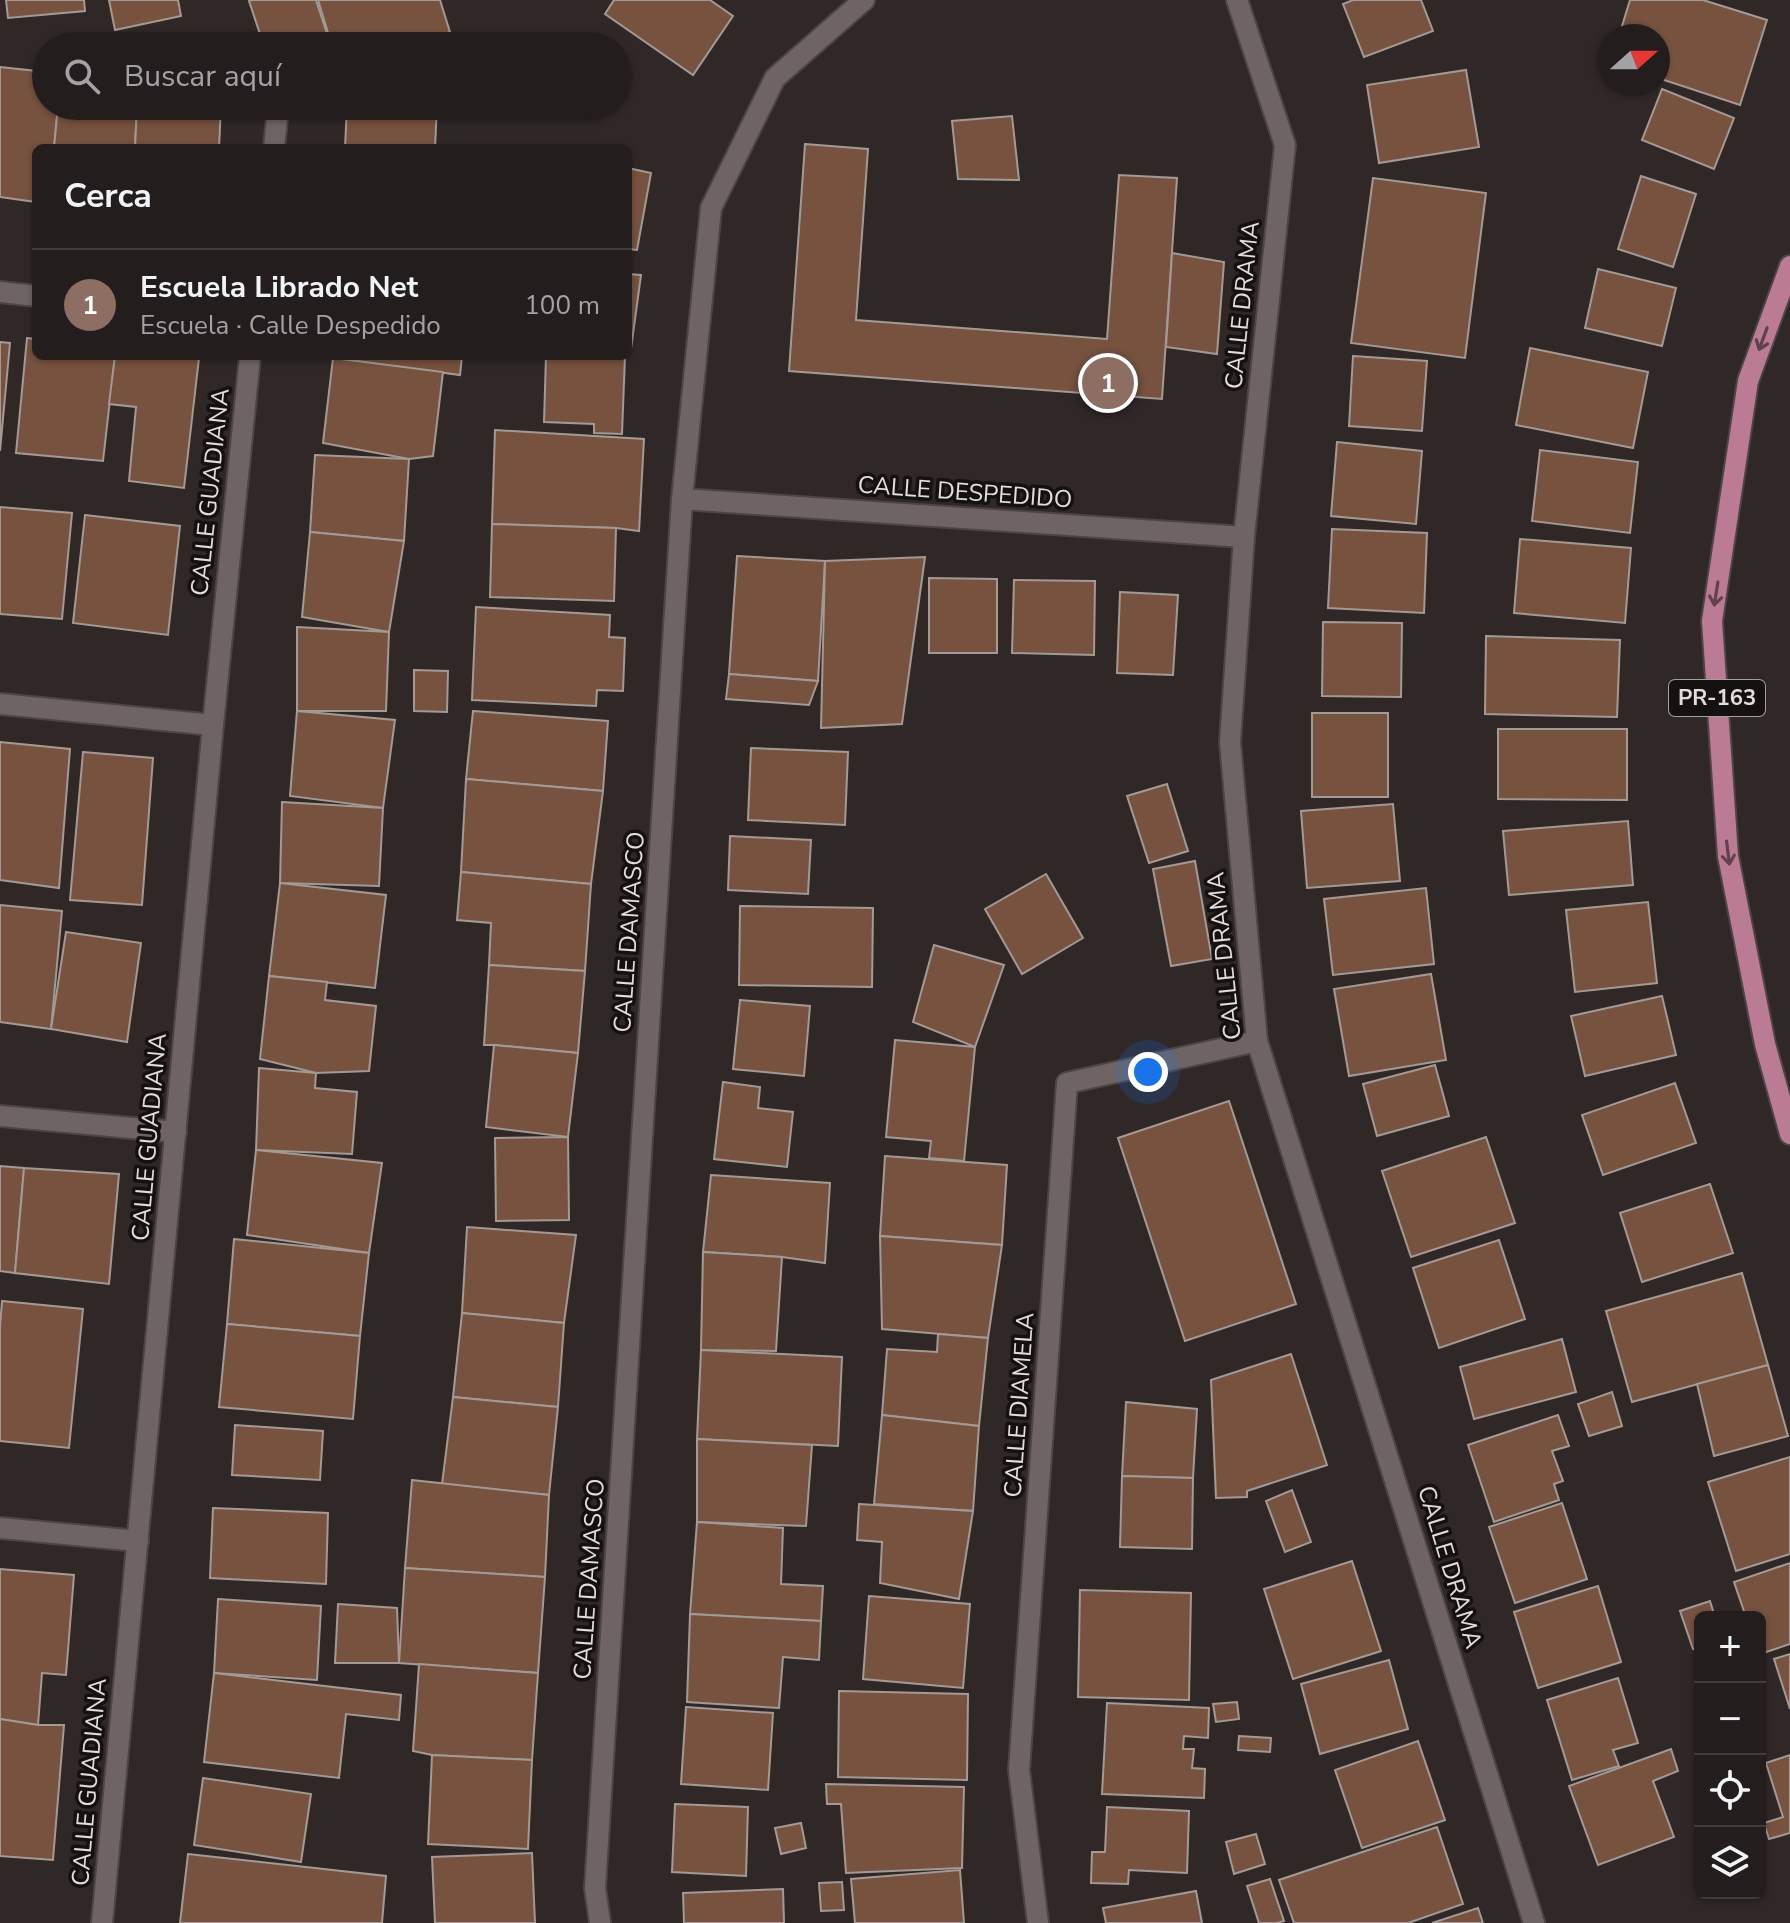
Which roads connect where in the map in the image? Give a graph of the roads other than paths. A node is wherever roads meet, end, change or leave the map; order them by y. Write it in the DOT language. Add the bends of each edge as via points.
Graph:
graph roads {
  1 [pos="864,0"];
  2 [pos="1237,0"];
  3 [pos="277,120"];
  4 [pos="274,144"];
  5 [pos="1790,266"];
  6 [pos="0,292"];
  7 [pos="32,296"];
  8 [pos="250,360"];
  9 [pos="682,499"];
  10 [pos="1244,537"];
  11 [pos="0,704"];
  12 [pos="213,725"];
  13 [pos="1257,1041"];
  14 [pos="0,1116"];
  15 [pos="176,1132"];
  16 [pos="1790,1134"];
  17 [pos="0,1528"];
  18 [pos="138,1541"];
  19 [pos="102,1923"];
  20 [pos="600,1923"];
  21 [pos="1038,1923"];
  22 [pos="1534,1923"];
  1 -- 9 [label="street, CALLE DAMASCO" via="775,78 711,208"];
  2 -- 10 [label="street, CALLE DRAMA" via="1285,145"];
  3 -- 4 [label="street"];
  5 -- 16 [label="main road, PR-163, one-way" via="1748,381 1712,621 1728,856 1765,1044"];
  6 -- 7 [label="street"];
  8 -- 12 [label="street, CALLE GUADIANA"];
  9 -- 10 [label="street, CALLE DESPEDIDO"];
  9 -- 20 [label="street, CALLE DAMASCO" via="595,1888"];
  10 -- 13 [label="street, CALLE DRAMA" via="1230,742"];
  11 -- 12 [label="street"];
  12 -- 15 [label="street, CALLE GUADIANA"];
  13 -- 21 [label="street, CALLE DIAMELA" via="1067,1083 1019,1770"];
  13 -- 22 [label="street, CALLE DRAMA"];
  14 -- 15 [label="street"];
  15 -- 18 [label="street, CALLE GUADIANA"];
  17 -- 18 [label="street"];
  18 -- 19 [label="street, CALLE GUADIANA"];
}
